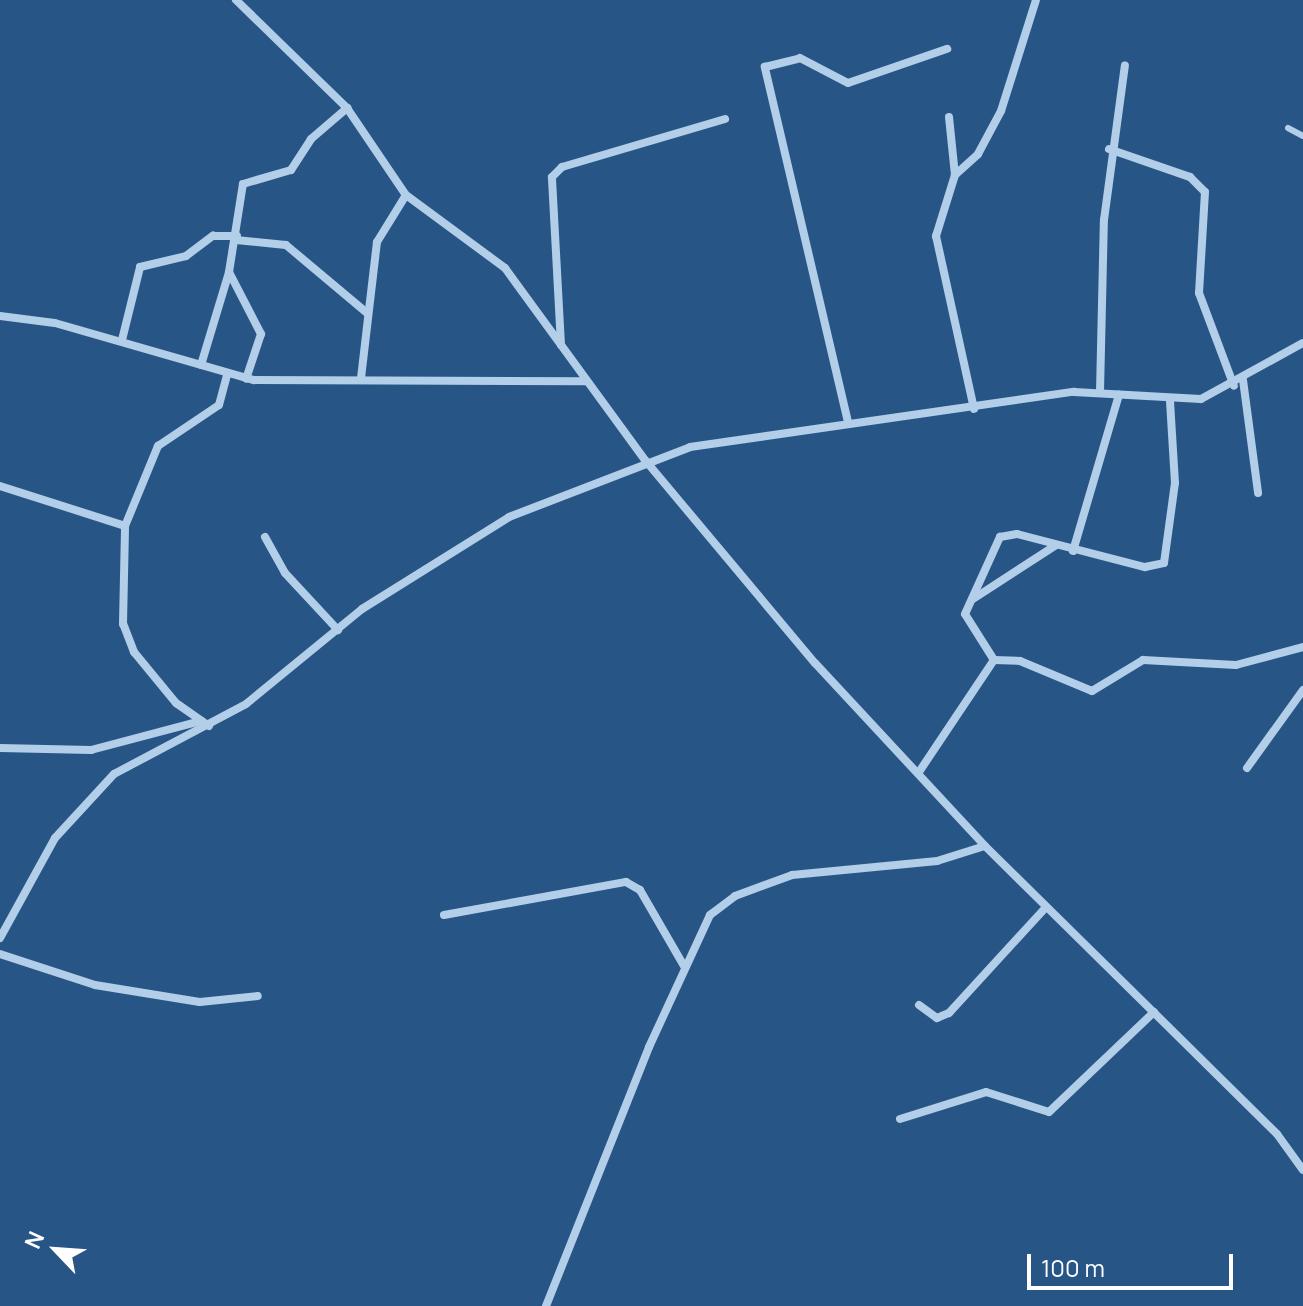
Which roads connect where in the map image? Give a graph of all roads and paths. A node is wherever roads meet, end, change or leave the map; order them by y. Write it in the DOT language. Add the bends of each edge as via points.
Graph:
graph roads {
  1 [pos="236,0"];
  2 [pos="1036,0"];
  3 [pos="947,49"];
  4 [pos="1125,65"];
  5 [pos="347,108"];
  6 [pos="949,117"];
  7 [pos="725,119"];
  8 [pos="1288,128"];
  9 [pos="1303,136"];
  10 [pos="1109,149"];
  11 [pos="955,175"];
  12 [pos="406,195"];
  13 [pos="237,238"];
  14 [pos="229,272"];
  15 [pos="367,313"];
  16 [pos="0,316"];
  17 [pos="122,340"];
  18 [pos="1303,343"];
  19 [pos="561,346"];
  20 [pos="201,365"];
  21 [pos="227,376"];
  22 [pos="361,378"];
  23 [pos="246,379"];
  24 [pos="1243,380"];
  25 [pos="586,381"];
  26 [pos="1234,386"];
  27 [pos="1100,392"];
  28 [pos="1119,395"];
  29 [pos="1170,401"];
  30 [pos="974,409"];
  31 [pos="848,422"];
  32 [pos="645,460"];
  33 [pos="0,486"];
  34 [pos="1258,493"];
  35 [pos="125,526"];
  36 [pos="265,537"];
  37 [pos="1056,545"];
  38 [pos="1073,551"];
  39 [pos="969,602"];
  40 [pos="338,630"];
  41 [pos="1303,647"];
  42 [pos="994,660"];
  43 [pos="1303,690"];
  44 [pos="205,724"];
  45 [pos="0,748"];
  46 [pos="1247,768"];
  47 [pos="919,772"];
  48 [pos="985,846"];
  49 [pos="1046,907"];
  50 [pos="444,915"];
  51 [pos="0,938"];
  52 [pos="0,954"];
  53 [pos="684,966"];
  54 [pos="258,996"];
  55 [pos="919,1005"];
  56 [pos="1154,1012"];
  57 [pos="900,1119"];
  58 [pos="1303,1170"];
  59 [pos="546,1306"];
  1 -- 5 [label="street"];
  2 -- 11 [label="street" via="1001,111 978,154"];
  3 -- 31 [label="street" via="848,83 800,58 765,67"];
  4 -- 10 [label="street"];
  5 -- 12 [label="street"];
  5 -- 13 [label="street" via="311,139 291,170 243,184"];
  6 -- 11 [label="street"];
  7 -- 19 [label="street" via="562,167 552,177"];
  8 -- 9 [label="lane"];
  10 -- 26 [label="street" via="1190,177 1205,192 1199,293"];
  10 -- 27 [label="street"];
  11 -- 30 [label="street" via="936,236"];
  12 -- 15 [label="street" via="377,242"];
  12 -- 19 [label="street" via="505,268"];
  13 -- 14 [label="street"];
  13 -- 15 [label="street" via="286,245"];
  13 -- 17 [label="street" via="213,236 186,256 140,267"];
  14 -- 20 [label="street"];
  14 -- 23 [label="street" via="261,334"];
  15 -- 22 [label="street"];
  16 -- 17 [label="street"];
  17 -- 20 [label="street"];
  18 -- 24 [label="street"];
  19 -- 25 [label="street"];
  20 -- 21 [label="street"];
  21 -- 23 [label="street"];
  21 -- 35 [label="street" via="219,405 158,446"];
  22 -- 23 [label="street"];
  22 -- 25 [label="street"];
  24 -- 26 [label="street"];
  24 -- 34 [label="street"];
  25 -- 32 [label="street"];
  26 -- 29 [label="street"];
  27 -- 28 [label="street"];
  27 -- 30 [label="street"];
  28 -- 29 [label="street"];
  28 -- 38 [label="street"];
  29 -- 38 [label="street" via="1175,483 1164,563 1145,567"];
  30 -- 31 [label="street"];
  31 -- 32 [label="street"];
  32 -- 40 [label="street" via="484,531"];
  32 -- 47 [label="street" via="815,663"];
  33 -- 35 [label="street"];
  35 -- 44 [label="street" via="123,624 134,652"];
  36 -- 40 [label="street" via="285,573"];
  37 -- 38 [label="street"];
  37 -- 39 [label="street"];
  37 -- 39 [label="street" via="1000,537"];
  39 -- 42 [label="street" via="965,623"];
  40 -- 44 [label="street"];
  41 -- 42 [label="street" via="1236,665 1143,660 1092,691 1020,661"];
  42 -- 47 [label="street"];
  43 -- 46 [label="street"];
  44 -- 45 [label="street" via="91,750"];
  44 -- 51 [label="street" via="142,753 89,798 55,838"];
  47 -- 48 [label="street"];
  48 -- 49 [label="street"];
  48 -- 53 [label="street" via="937,861 792,875 735,896 710,915"];
  49 -- 55 [label="street" via="949,1013 937,1018"];
  49 -- 56 [label="street"];
  50 -- 53 [label="street" via="626,882 640,890"];
  52 -- 54 [label="street" via="95,985 200,1002"];
  53 -- 59 [label="street"];
  56 -- 57 [label="street" via="1049,1112 986,1092"];
  56 -- 58 [label="street" via="1277,1134"];
}
